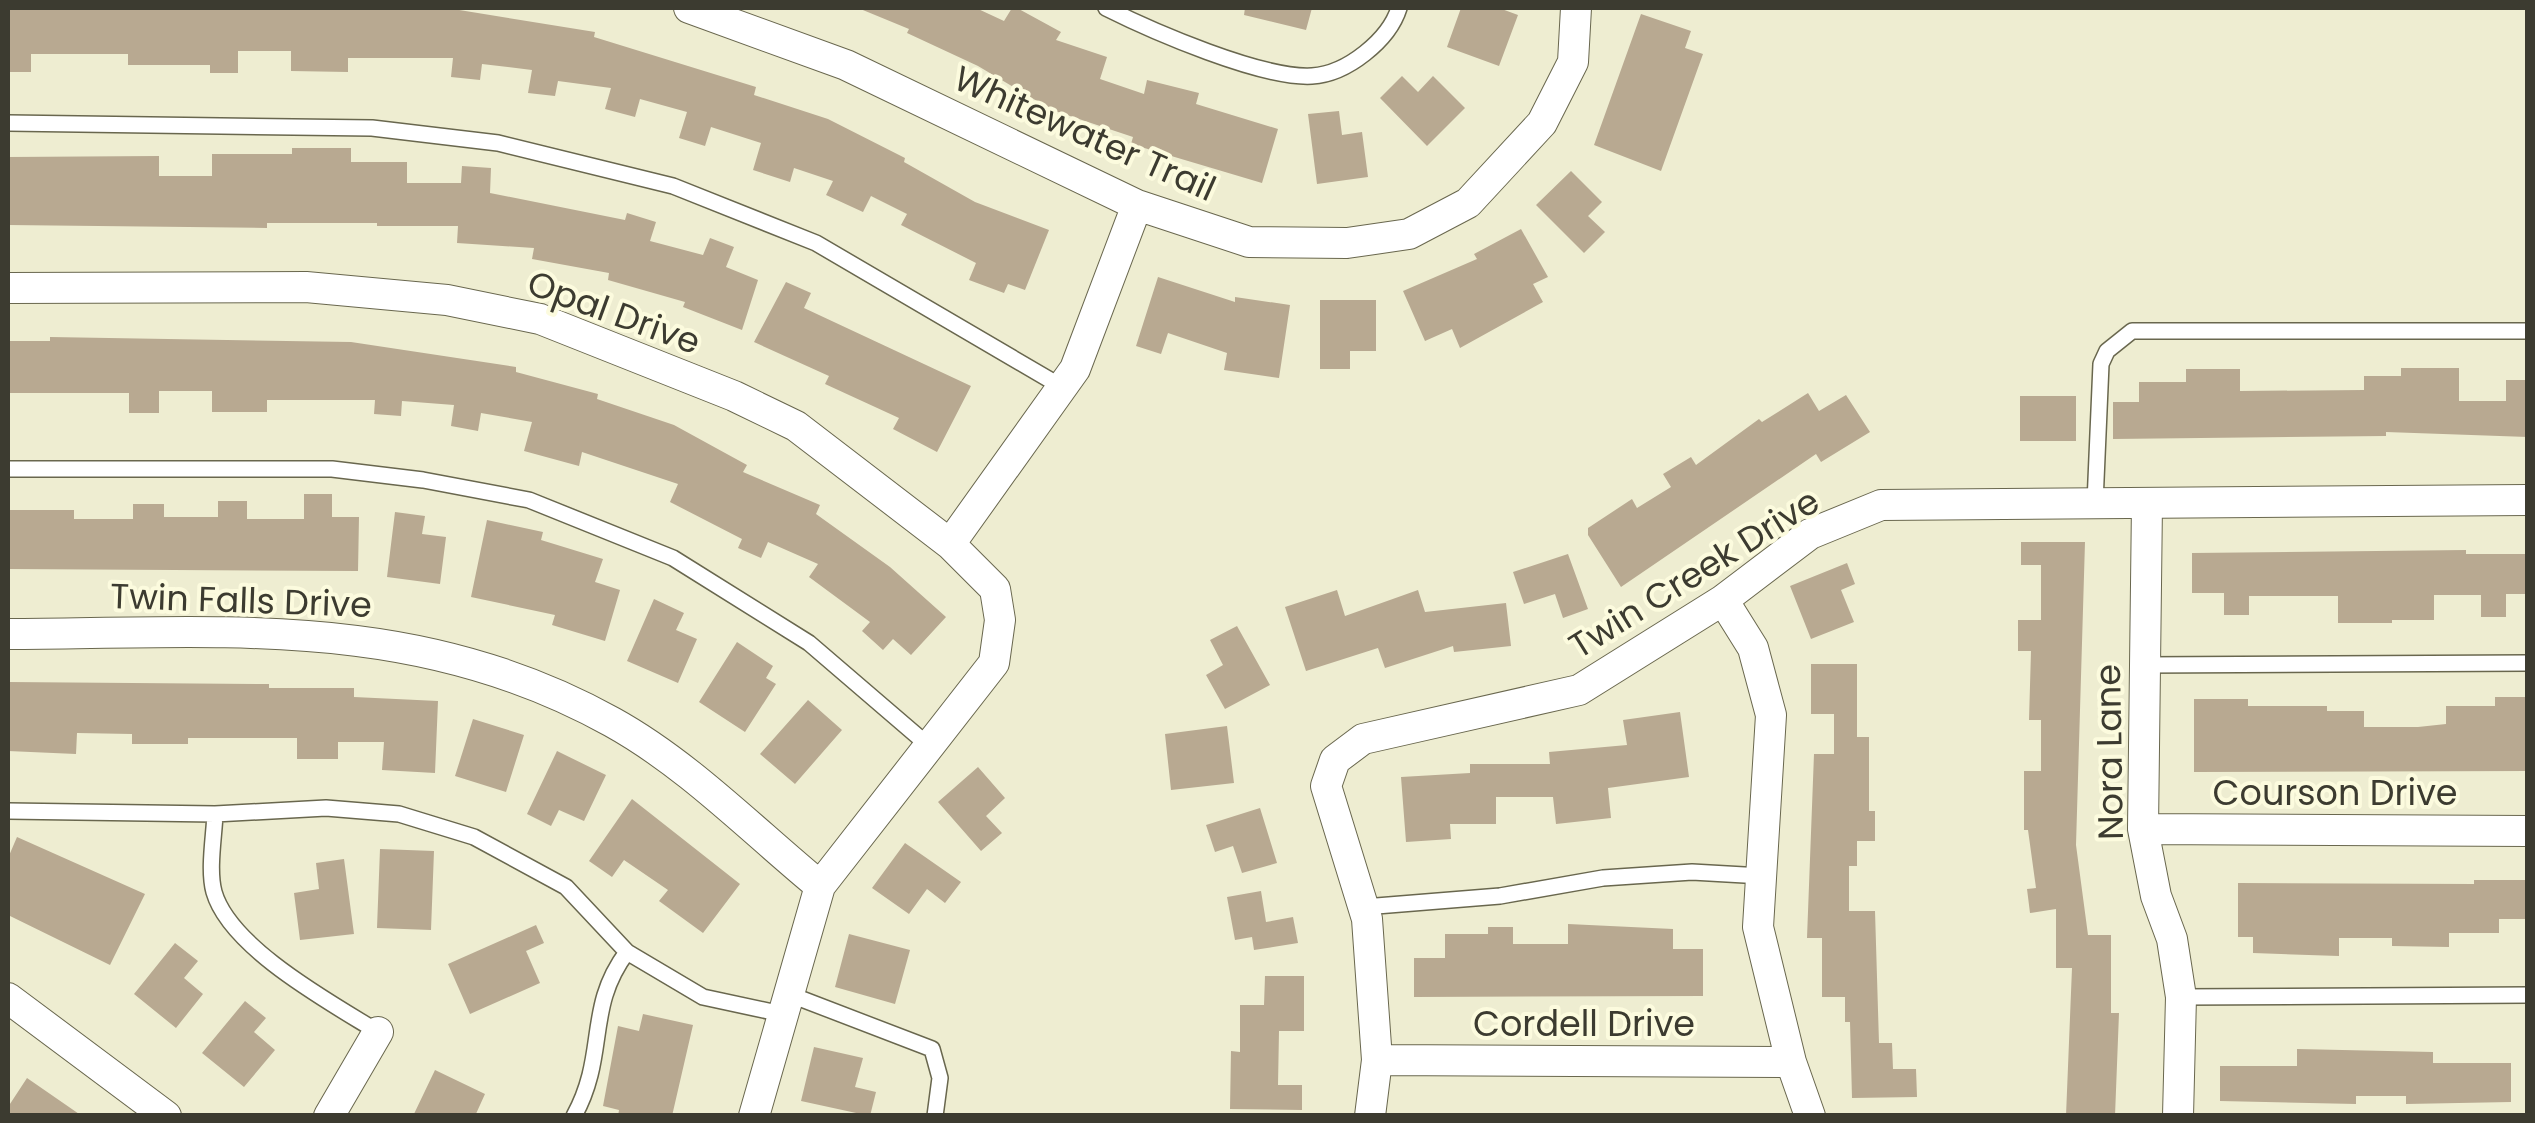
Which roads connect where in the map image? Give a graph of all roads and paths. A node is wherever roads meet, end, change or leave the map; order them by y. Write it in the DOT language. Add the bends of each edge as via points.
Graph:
graph roads {
  1 [pos="689,8"];
  2 [pos="1106,8"];
  3 [pos="1399,8"];
  4 [pos="1576,8"];
  5 [pos="725,13"];
  6 [pos="8,124"];
  7 [pos="1137,204"];
  8 [pos="8,288"];
  9 [pos="2528,331"];
  10 [pos="1062,387"];
  11 [pos="8,469"];
  12 [pos="2528,500"];
  13 [pos="2095,502"];
  14 [pos="2147,502"];
  15 [pos="950,544"];
  16 [pos="1723,600"];
  17 [pos="8,634"];
  18 [pos="2528,663"];
  19 [pos="2145,665"];
  20 [pos="929,746"];
  21 [pos="8,811"];
  22 [pos="215,814"];
  23 [pos="2143,829"];
  24 [pos="2528,830"];
  25 [pos="1762,876"];
  26 [pos="820,886"];
  27 [pos="1364,907"];
  28 [pos="627,952"];
  29 [pos="2528,995"];
  30 [pos="2181,996"];
  31 [pos="8,998"];
  32 [pos="784,1004"];
  33 [pos="378,1032"];
  34 [pos="1377,1060"];
  35 [pos="1791,1062"];
  36 [pos="166,1116"];
  37 [pos="330,1116"];
  38 [pos="574,1116"];
  39 [pos="754,1116"];
  40 [pos="934,1116"];
  41 [pos="1370,1116"];
  42 [pos="1810,1116"];
  43 [pos="2178,1116"];
  1 -- 5 [label="street, Whitewater Trail"];
  2 -- 3 [label="lane" via="1159,35 1287,74 1316,76 1364,56"];
  4 -- 7 [label="street, Whitewater Trail" via="1572,62 1542,124 1468,203 1409,234 1347,244 1249,242"];
  5 -- 7 [label="street, Whitewater Trail"];
  6 -- 10 [label="lane" via="372,128 498,143 673,186 816,244"];
  7 -- 10 [label="street"];
  8 -- 15 [label="street, Opal Drive" via="306,287 447,300 540,319 796,426"];
  9 -- 13 [label="lane" via="2132,330 2106,351 2101,364"];
  10 -- 15 [label="street"];
  11 -- 20 [label="lane" via="332,469 529,500 673,558 809,643"];
  12 -- 14 [label="street, Twin Creek Drive"];
  13 -- 14 [label="street, Twin Creek Drive"];
  13 -- 16 [label="street, Twin Creek Drive" via="1881,505 1810,534"];
  14 -- 19 [label="street, Nora Lane"];
  15 -- 20 [label="street, Opal Drive" via="995,589 1000,620 994,662"];
  16 -- 25 [label="street" via="1753,648 1771,714"];
  16 -- 27 [label="street, Twin Creek Drive" via="1579,690 1363,739 1335,760 1326,786"];
  17 -- 26 [label="street, Twin Falls Drive" via="292,633 382,641 494,667 612,722 656,751"];
  18 -- 19 [label="lane"];
  19 -- 23 [label="street, Nora Lane"];
  20 -- 26 [label="street"];
  21 -- 22 [label="lane"];
  22 -- 28 [label="lane" via="326,808 399,814 474,837 566,887"];
  22 -- 33 [label="lane" via="213,890 226,916 318,995"];
  23 -- 24 [label="street, Courson Drive"];
  23 -- 30 [label="street, Nora Lane"];
  25 -- 27 [label="lane" via="1603,878 1500,896"];
  25 -- 35 [label="street" via="1758,927"];
  26 -- 32 [label="street"];
  27 -- 34 [label="street, Twin Creek Drive"];
  28 -- 32 [label="lane" via="703,996"];
  28 -- 38 [label="lane" via="601,998 598,1054"];
  29 -- 30 [label="lane"];
  30 -- 43 [label="street, Nora Lane"];
  31 -- 36 [label="street"];
  32 -- 39 [label="street"];
  32 -- 40 [label="lane" via="932,1049 940,1078"];
  33 -- 37 [label="street"];
  34 -- 35 [label="street, Cordell Drive"];
  34 -- 41 [label="street, Twin Creek Drive"];
  35 -- 42 [label="street"];
}
